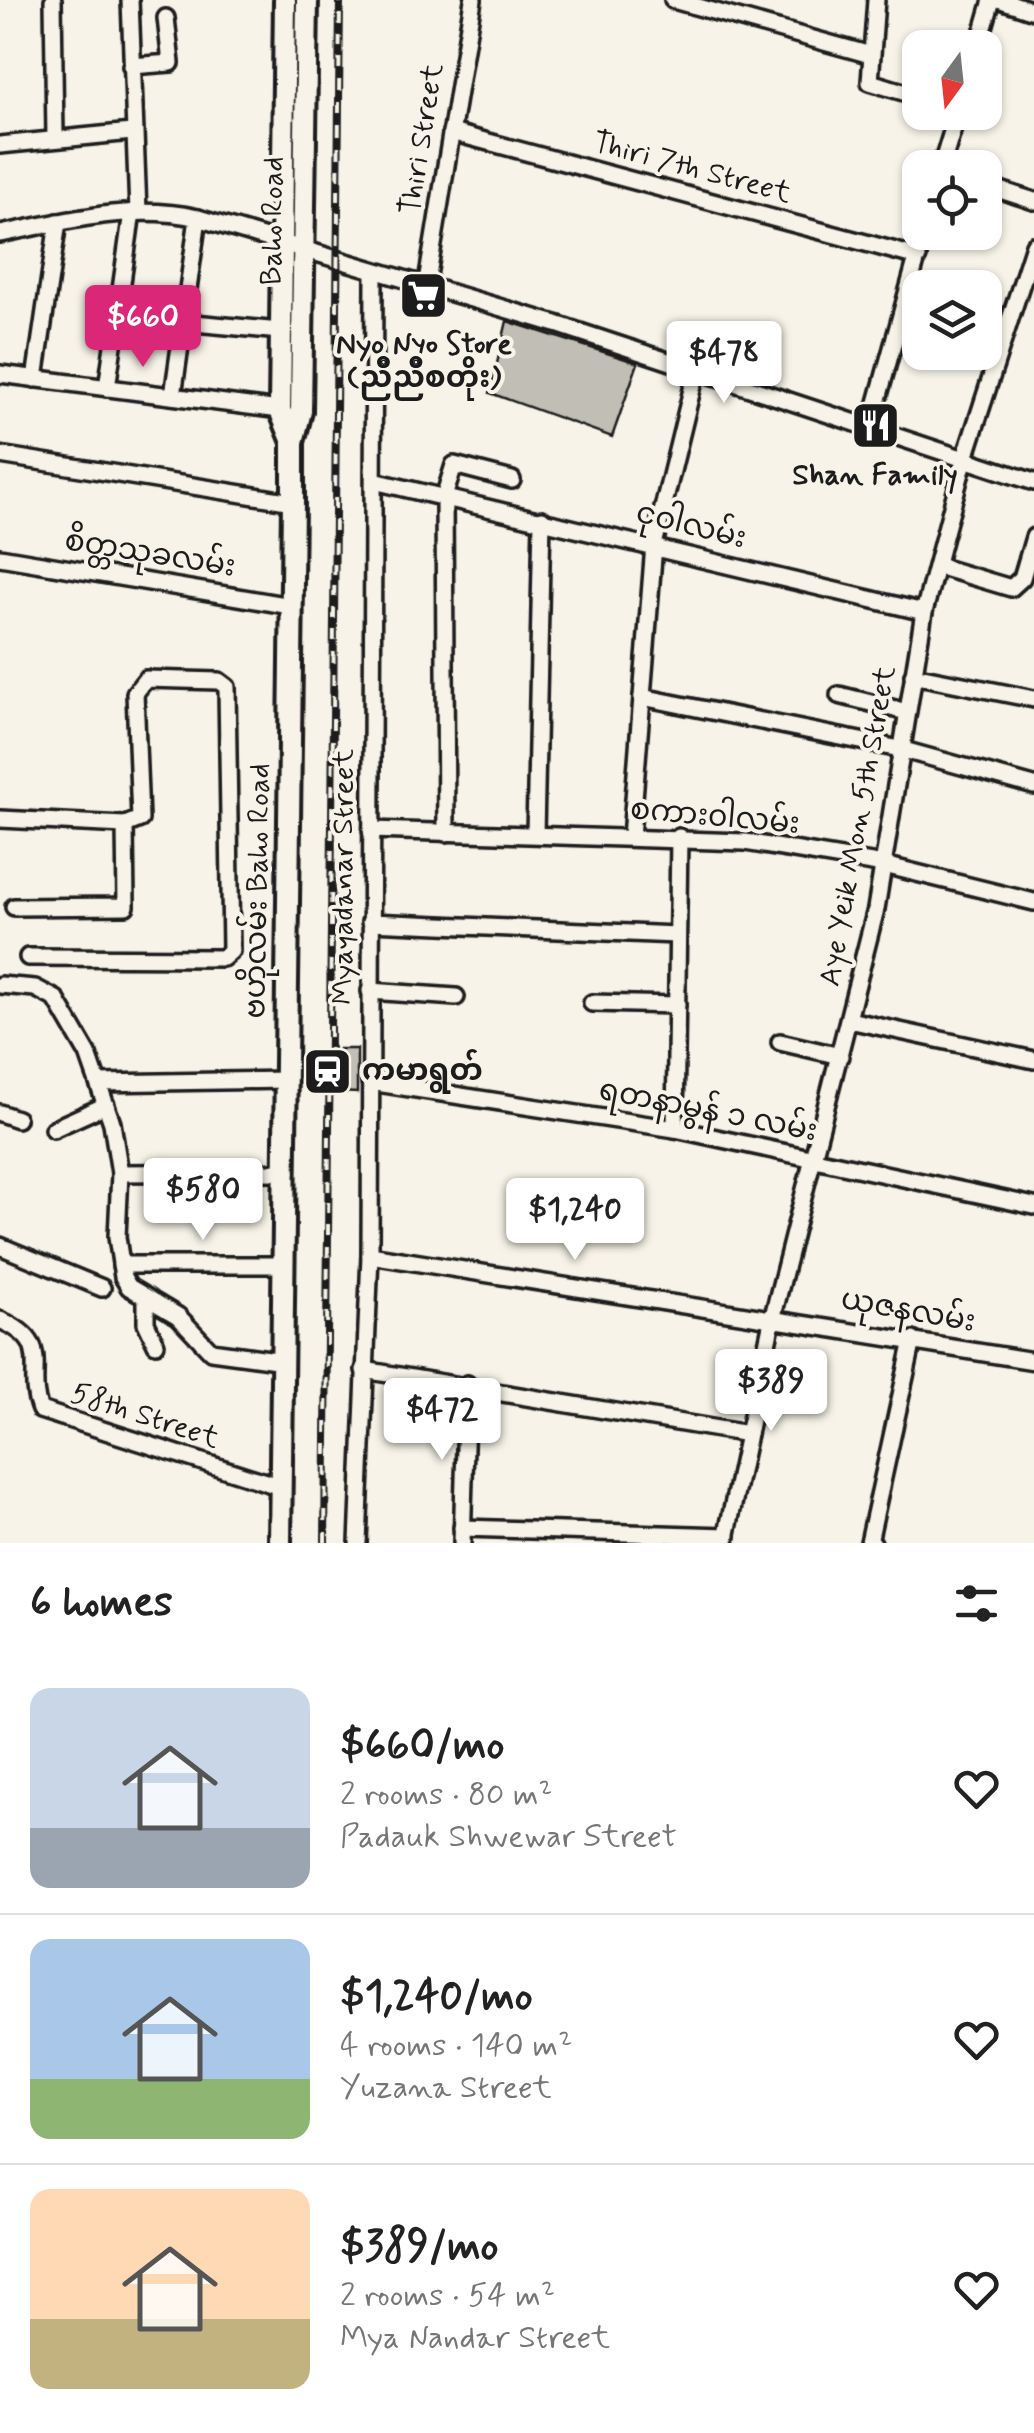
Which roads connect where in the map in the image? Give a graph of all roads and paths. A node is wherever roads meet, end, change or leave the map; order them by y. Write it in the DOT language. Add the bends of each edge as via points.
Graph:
graph roads {
  1 [pos="52,0"];
  2 [pos="130,0"];
  3 [pos="285,0"];
  4 [pos="308,0"];
  5 [pos="473,0"];
  6 [pos="672,0"];
  7 [pos="876,0"];
  8 [pos="992,0"];
  9 [pos="1001,0"];
  10 [pos="1034,11"];
  11 [pos="166,18"];
  12 [pos="983,30"];
  13 [pos="871,55"];
  14 [pos="132,66"];
  15 [pos="902,92"];
  16 [pos="132,132"];
  17 [pos="451,132"];
  18 [pos="55,138"];
  19 [pos="0,146"];
  20 [pos="1002,191"];
  21 [pos="1034,201"];
  22 [pos="135,212"];
  23 [pos="198,218"];
  24 [pos="58,222"];
  25 [pos="0,234"];
  26 [pos="281,243"];
  27 [pos="1034,245"];
  28 [pos="302,249"];
  29 [pos="920,250"];
  30 [pos="918,257"];
  31 [pos="374,272"];
  32 [pos="426,288"];
  33 [pos="183,322"];
  34 [pos="280,331"];
  35 [pos="696,373"];
  36 [pos="0,374"];
  37 [pos="35,379"];
  38 [pos="107,388"];
  39 [pos="173,396"];
  40 [pos="280,410"];
  41 [pos="870,428"];
  42 [pos="293,442"];
  43 [pos="0,455"];
  44 [pos="964,461"];
  45 [pos="374,480"];
  46 [pos="512,480"];
  47 [pos="1034,482"];
  48 [pos="444,497"];
  49 [pos="293,502"];
  50 [pos="542,518"];
  51 [pos="1034,537"];
  52 [pos="654,544"];
  53 [pos="0,557"];
  54 [pos="937,566"];
  55 [pos="291,606"];
  56 [pos="924,612"];
  57 [pos="913,675"];
  58 [pos="840,695"];
  59 [pos="642,697"];
  60 [pos="1034,699"];
  61 [pos="907,712"];
  62 [pos="900,749"];
  63 [pos="1034,786"];
  64 [pos="0,819"];
  65 [pos="125,825"];
  66 [pos="372,830"];
  67 [pos="446,832"];
  68 [pos="536,834"];
  69 [pos="631,836"];
  70 [pos="679,837"];
  71 [pos="884,865"];
  72 [pos="1034,902"];
  73 [pos="14,906"];
  74 [pos="370,922"];
  75 [pos="678,935"];
  76 [pos="28,957"];
  77 [pos="0,985"];
  78 [pos="370,991"];
  79 [pos="456,996"];
  80 [pos="592,1002"];
  81 [pos="676,1005"];
  82 [pos="849,1020"];
  83 [pos="780,1042"];
  84 [pos="840,1056"];
  85 [pos="1034,1060"];
  86 [pos="287,1080"];
  87 [pos="370,1082"];
  88 [pos="98,1083"];
  89 [pos="106,1105"];
  90 [pos="0,1113"];
  91 [pos="17,1120"];
  92 [pos="53,1129"];
  93 [pos="675,1129"];
  94 [pos="814,1158"];
  95 [pos="287,1172"];
  96 [pos="120,1173"];
  97 [pos="1034,1206"];
  98 [pos="0,1246"];
  99 [pos="370,1255"];
  100 [pos="121,1265"];
  101 [pos="285,1265"];
  102 [pos="102,1288"];
  103 [pos="146,1297"];
  104 [pos="773,1316"];
  105 [pos="0,1320"];
  106 [pos="914,1340"];
  107 [pos="156,1344"];
  108 [pos="284,1361"];
  109 [pos="1034,1361"];
  110 [pos="364,1370"];
  111 [pos="467,1384"];
  112 [pos="748,1434"];
  113 [pos="281,1487"];
  114 [pos="462,1536"];
  115 [pos="726,1540"];
  116 [pos="280,1543"];
  117 [pos="358,1543"];
  118 [pos="870,1543"];
  1 -- 18 [label="street"];
  2 -- 14 [label="street"];
  3 -- 26 [label="main road, ဗဟိုလမ်း Baho Road"];
  4 -- 28 [label="main road, Baho Road"];
  5 -- 17 [label="street, Thiri Street"];
  6 -- 13 [label="street"];
  7 -- 13 [label="street"];
  8 -- 12 [label="street"];
  9 -- 10 [label="street"];
  11 -- 14 [label="street" via="171,64"];
  13 -- 15 [label="street" via="870,82"];
  14 -- 16 [label="street"];
  16 -- 18 [label="street"];
  16 -- 22 [label="street"];
  17 -- 30 [label="street, Thiri 7th Street"];
  17 -- 32 [label="street, Thiri Street"];
  18 -- 19 [label="street"];
  20 -- 21 [label="street"];
  22 -- 23 [label="street"];
  22 -- 24 [label="street"];
  22 -- 38 [label="street"];
  23 -- 26 [label="street"];
  23 -- 33 [label="street"];
  24 -- 25 [label="street"];
  24 -- 37 [label="street"];
  26 -- 28 [label="street"];
  26 -- 34 [label="main road, ဗဟိုလမ်း Baho Road"];
  27 -- 44 [label="street, Aye Yeik Mon 5th Street"];
  28 -- 31 [label="street"];
  28 -- 42 [label="main road, Baho Road" via="301,411"];
  29 -- 30 [label="street"];
  30 -- 41 [label="street"];
  31 -- 32 [label="street"];
  31 -- 45 [label="street, Myayadanar Street"];
  32 -- 35 [label="street"];
  33 -- 34 [label="street"];
  33 -- 39 [label="street"];
  34 -- 40 [label="main road, ဗဟိုလမ်း Baho Road"];
  35 -- 41 [label="street"];
  35 -- 52 [label="street"];
  36 -- 37 [label="street"];
  37 -- 38 [label="street"];
  38 -- 39 [label="street"];
  39 -- 40 [label="street"];
  40 -- 42 [label="main road, ဗဟိုလမ်း Baho Road"];
  41 -- 44 [label="street"];
  42 -- 49 [label="main road, ဗဟိုလမ်း Baho Road"];
  43 -- 49 [label="street"];
  44 -- 47 [label="street"];
  44 -- 54 [label="street, Aye Yeik Mon 5th Street"];
  45 -- 48 [label="street, ငုဝါလမ်း"];
  45 -- 66 [label="street, Myayadanar Street"];
  46 -- 48 [label="street" via="454,465"];
  48 -- 50 [label="street, ငုဝါလမ်း"];
  48 -- 67 [label="street"];
  49 -- 55 [label="main road, ဗဟိုလမ်း Baho Road"];
  50 -- 52 [label="street, ငုဝါလမ်း"];
  50 -- 68 [label="street"];
  51 -- 54 [label="street" via="1022,578 1011,588"];
  52 -- 56 [label="street, ငုဝါလမ်း"];
  52 -- 59 [label="street"];
  53 -- 55 [label="street, စိတ္တသုခလမ်း"];
  54 -- 56 [label="street, Aye Yeik Mon 5th Street"];
  55 -- 86 [label="main road, ဗဟိုလမ်း Baho Road"];
  56 -- 57 [label="street, Aye Yeik Mon 5th Street"];
  57 -- 60 [label="street"];
  57 -- 61 [label="street, Aye Yeik Mon 5th Street"];
  58 -- 61 [label="street"];
  59 -- 62 [label="street"];
  59 -- 69 [label="street"];
  61 -- 62 [label="street, Aye Yeik Mon 5th Street"];
  62 -- 63 [label="street"];
  62 -- 71 [label="street, Aye Yeik Mon 5th Street"];
  64 -- 65 [label="street"];
  65 -- 73 [label="street" via="126,906"];
  65 -- 76 [label="street" via="140,819 135,693 146,679 224,682 231,951 223,958"];
  66 -- 67 [label="street, စကား၀ါလမ်း"];
  66 -- 74 [label="street, Myayadanar Street"];
  67 -- 68 [label="street, စကား၀ါလမ်း"];
  68 -- 69 [label="street, စကား၀ါလမ်း"];
  69 -- 70 [label="street, စကား၀ါလမ်း"];
  70 -- 71 [label="street, စကား၀ါလမ်း"];
  70 -- 75 [label="street"];
  71 -- 72 [label="street, စကား၀ါလမ်း"];
  71 -- 82 [label="street, Aye Yeik Mon 5th Street"];
  74 -- 75 [label="street"];
  74 -- 78 [label="street, Myayadanar Street"];
  75 -- 81 [label="street"];
  77 -- 88 [label="street" via="56,998"];
  78 -- 79 [label="street"];
  78 -- 87 [label="street, Myayadanar Street"];
  80 -- 81 [label="street"];
  81 -- 93 [label="street"];
  82 -- 84 [label="street, Aye Yeik Mon 5th Street"];
  82 -- 85 [label="street"];
  83 -- 84 [label="street"];
  84 -- 94 [label="street, Aye Yeik Mon 5th Street"];
  86 -- 88 [label="street"];
  86 -- 95 [label="main road, ဗဟိုလမ်း Baho Road"];
  87 -- 93 [label="street, ရတနာမွန် ၁ လမ်း"];
  87 -- 99 [label="street, Myayadanar Street"];
  88 -- 89 [label="street"];
  89 -- 92 [label="street"];
  89 -- 96 [label="street"];
  90 -- 91 [label="street"];
  93 -- 94 [label="street, ရတနာမွန် ၁ လမ်း"];
  94 -- 97 [label="street, ရတနာမွန် ၁ လမ်း"];
  94 -- 104 [label="street, Aye Yeik Mon 5th Street"];
  95 -- 96 [label="street"];
  95 -- 101 [label="main road, ဗဟိုလမ်း Baho Road"];
  96 -- 100 [label="street"];
  98 -- 102 [label="street"];
  99 -- 104 [label="street, ယုဇနလမ်း"];
  99 -- 110 [label="street, Myayadanar Street"];
  100 -- 101 [label="street"];
  100 -- 103 [label="street" via="129,1287"];
  101 -- 108 [label="main road, ဗဟိုလမ်း Baho Road"];
  103 -- 107 [label="street" via="146,1323"];
  103 -- 108 [label="street" via="178,1316 211,1351"];
  104 -- 106 [label="street, ယုဇနလမ်း"];
  104 -- 112 [label="street, Aye Yeik Mon 5th Street"];
  105 -- 113 [label="street, 58th Street" via="34,1347 40,1410"];
  106 -- 109 [label="street, ယုဇနလမ်း"];
  106 -- 118 [label="street"];
  108 -- 113 [label="main road, ဗဟိုလမ်း Baho Road"];
  110 -- 111 [label="street"];
  110 -- 117 [label="street, Myayadanar Street"];
  111 -- 112 [label="street"];
  111 -- 114 [label="street"];
  112 -- 115 [label="street, Aye Yeik Mon 5th Street"];
  113 -- 116 [label="main road, ဗဟိုလမ်း Baho Road"];
  114 -- 115 [label="street"];
}
